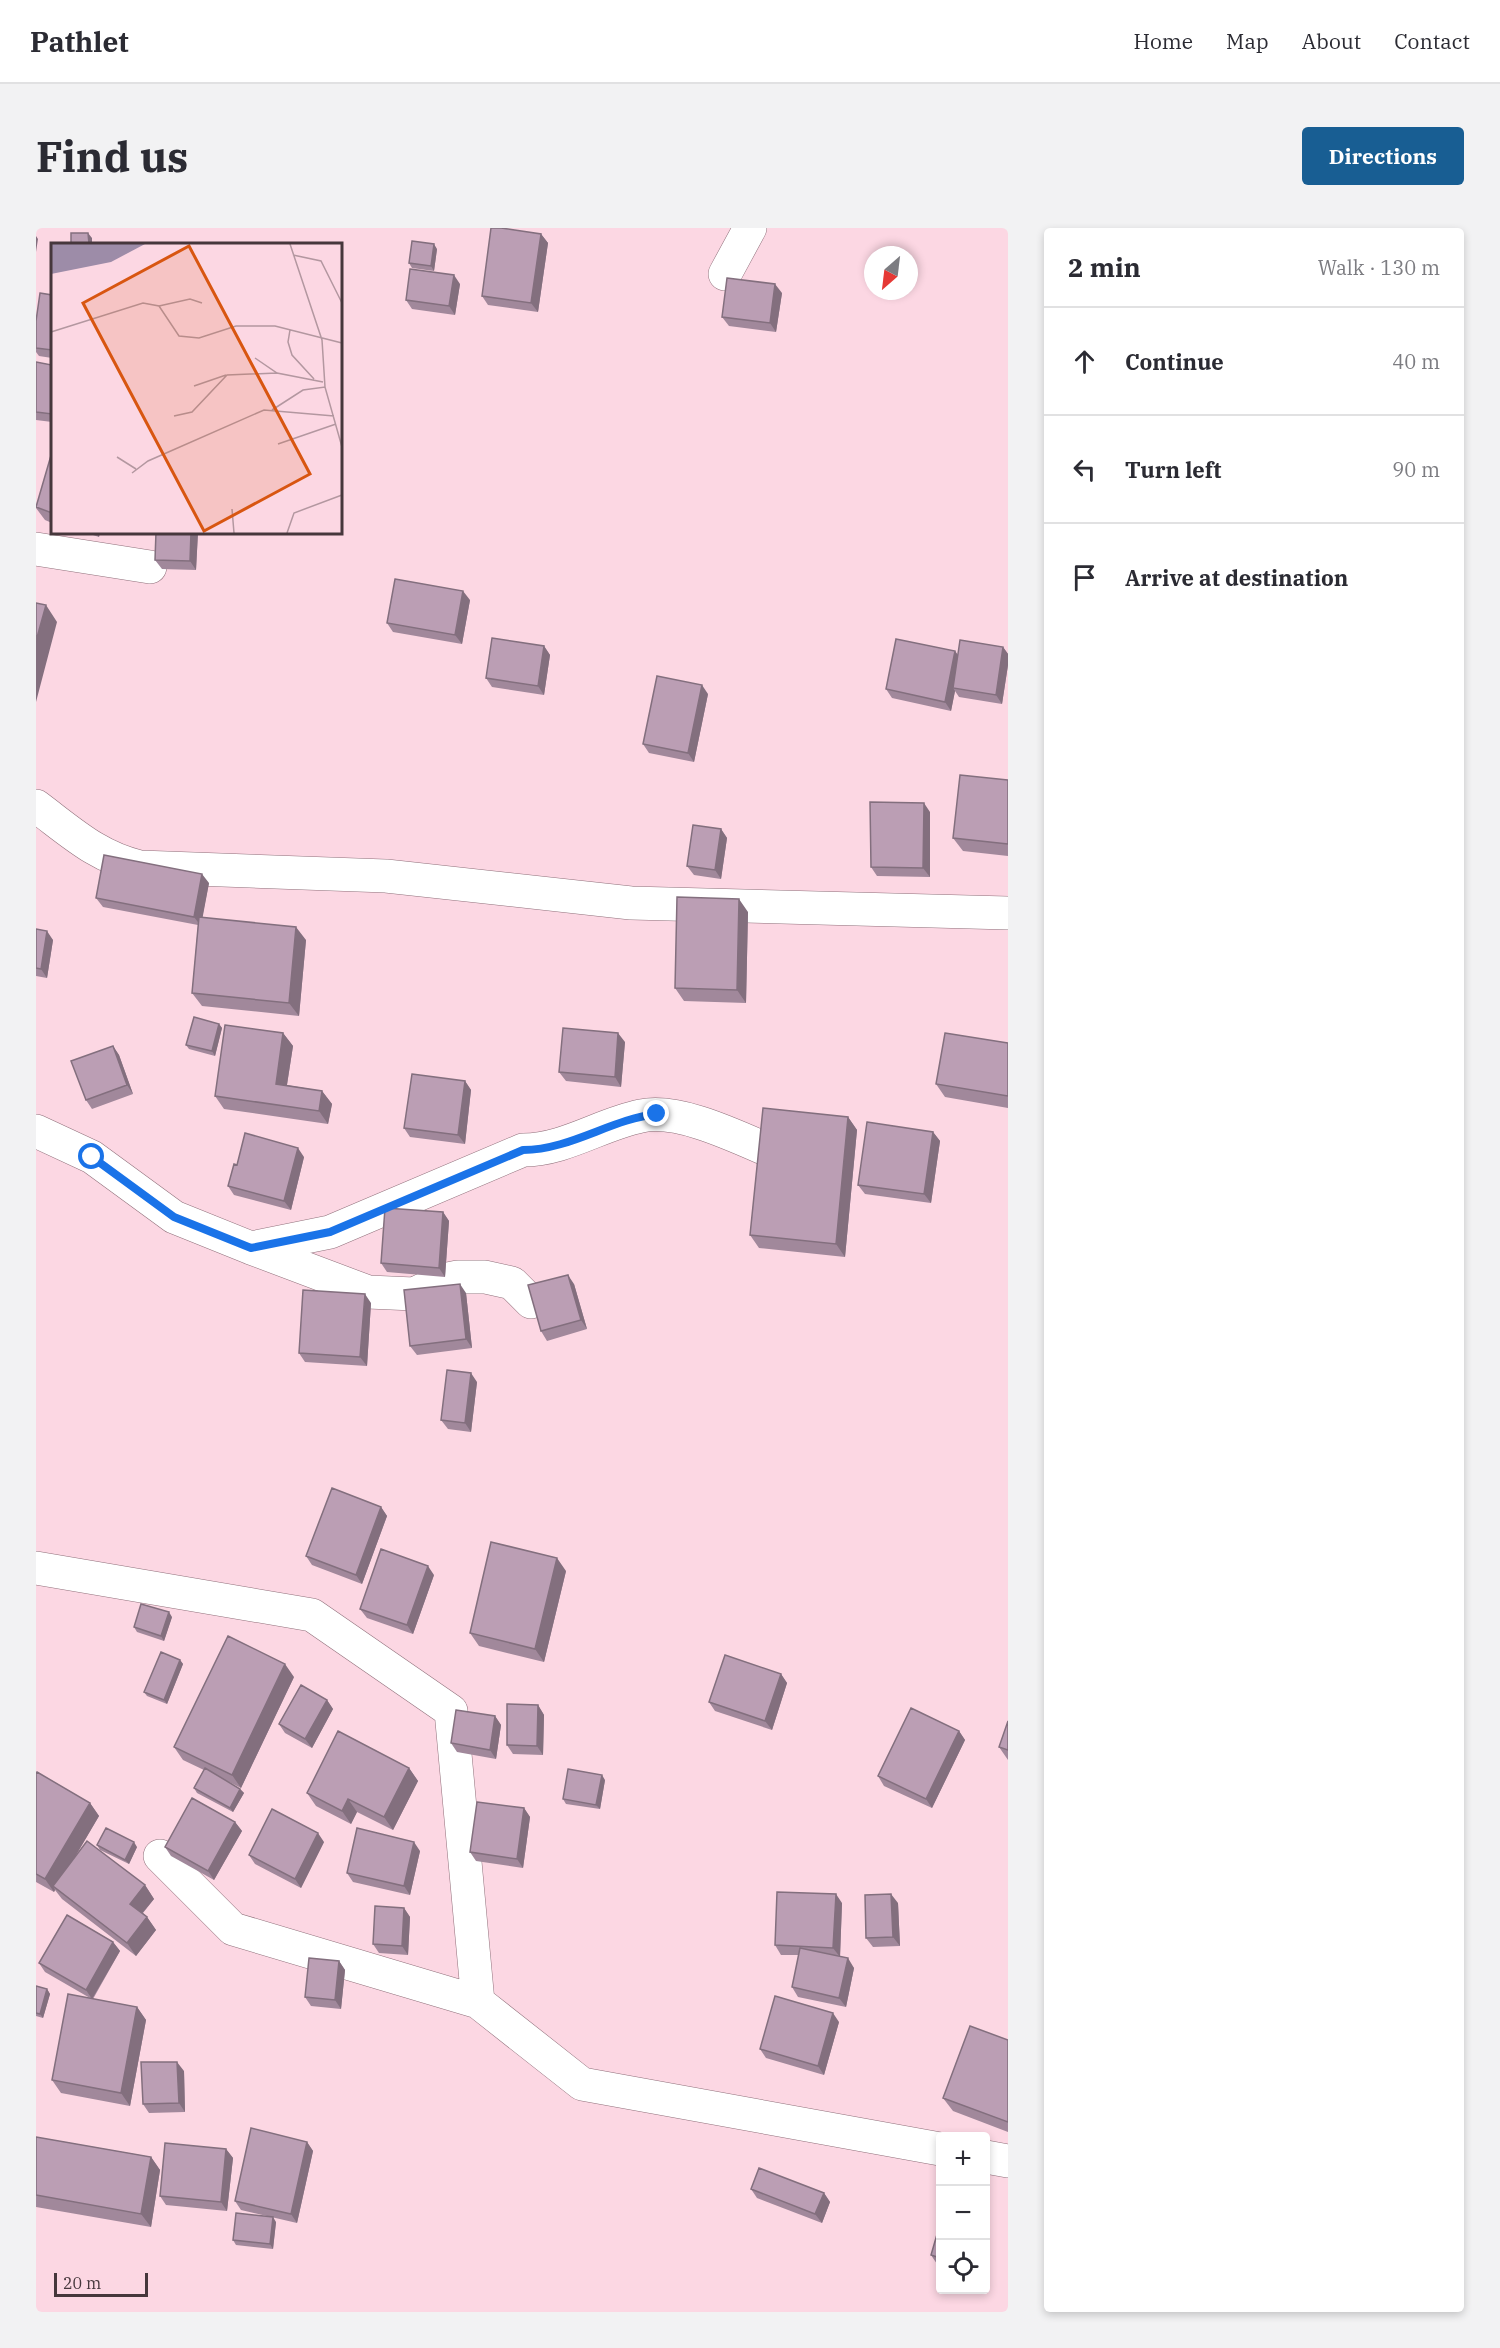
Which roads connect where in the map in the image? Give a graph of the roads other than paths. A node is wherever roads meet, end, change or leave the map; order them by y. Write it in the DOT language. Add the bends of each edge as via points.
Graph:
graph roads {
  1 [pos="750,228"];
  2 [pos="725,274"];
  3 [pos="36,549"];
  4 [pos="150,567"];
  5 [pos="36,806"];
  6 [pos="68,830"];
  7 [pos="36,831"];
  8 [pos="1008,913"];
  9 [pos="36,1131"];
  10 [pos="789,1159"];
  11 [pos="251,1248"];
  12 [pos="531,1302"];
  13 [pos="36,1568"];
  14 [pos="160,1856"];
  15 [pos="478,2002"];
  16 [pos="936,2148"];
  17 [pos="990,2158"];
  18 [pos="1008,2161"];
  1 -- 2 [label="street"];
  3 -- 4 [label="street"];
  5 -- 6 [label="street"];
  6 -- 7 [label="street"];
  6 -- 8 [label="street" via="102,855 141,867 386,876 632,903"];
  9 -- 11 [label="street" via="92,1157 174,1217"];
  10 -- 11 [label="street" via="687,1118 641,1116 552,1147 523,1150 330,1232"];
  11 -- 12 [label="street" via="368,1292 414,1294 458,1276 485,1277 512,1283"];
  13 -- 15 [label="street" via="312,1615 451,1711"];
  14 -- 15 [label="street" via="233,1929"];
  15 -- 16 [label="street" via="582,2084"];
  17 -- 18 [label="street"];
}
